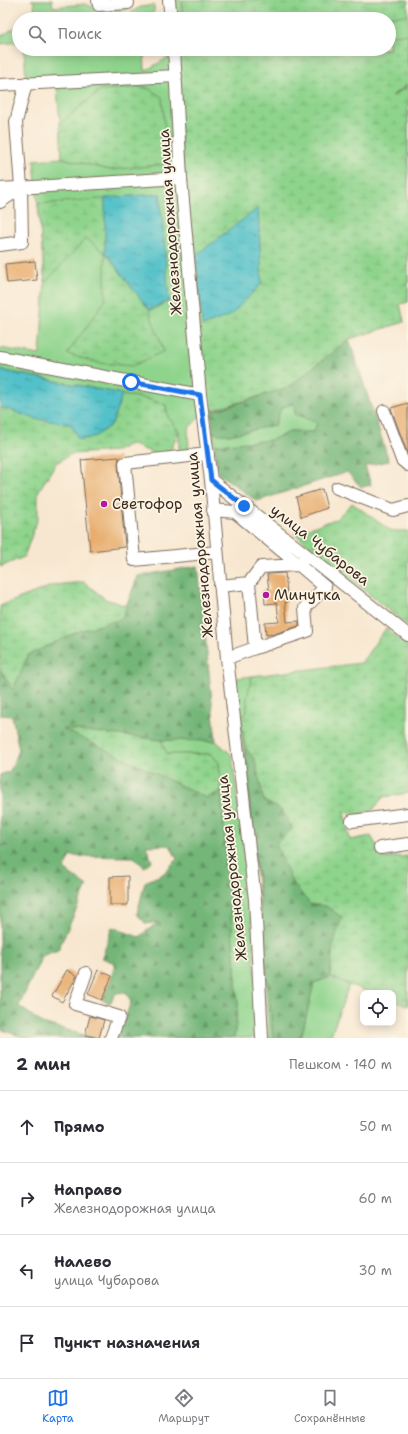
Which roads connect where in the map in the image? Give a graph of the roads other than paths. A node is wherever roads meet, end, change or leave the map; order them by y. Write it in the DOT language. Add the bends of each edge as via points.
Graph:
graph roads {
  1 [pos="98,0"];
  2 [pos="169,0"];
  3 [pos="128,3"];
  4 [pos="170,12"];
  5 [pos="175,56"];
  6 [pos="176,76"];
  7 [pos="26,83"];
  8 [pos="0,85"];
  9 [pos="181,178"];
  10 [pos="21,188"];
  11 [pos="0,189"];
  12 [pos="0,202"];
  13 [pos="0,245"];
  14 [pos="0,357"];
  15 [pos="200,395"];
  16 [pos="384,411"];
  17 [pos="208,454"];
  18 [pos="408,465"];
  19 [pos="211,480"];
  20 [pos="337,488"];
  21 [pos="408,506"];
  22 [pos="214,510"];
  23 [pos="217,552"];
  24 [pos="304,561"];
  25 [pos="249,583"];
  26 [pos="220,586"];
  27 [pos="408,635"];
  28 [pos="255,648"];
  29 [pos="227,658"];
  30 [pos="408,814"];
  31 [pos="352,822"];
  32 [pos="408,844"];
  33 [pos="380,848"];
  34 [pos="86,973"];
  35 [pos="111,1038"];
  36 [pos="262,1038"];
  1 -- 3 [label="street" via="99,5"];
  2 -- 4 [label="street"];
  5 -- 6 [label="street, Железнодорожная улица"];
  6 -- 7 [label="street"];
  6 -- 9 [label="street, Железнодорожная улица"];
  7 -- 8 [label="street"];
  7 -- 10 [label="street" via="16,122"];
  9 -- 10 [label="street"];
  9 -- 15 [label="street, Железнодорожная улица"];
  10 -- 11 [label="street"];
  10 -- 12 [label="street"];
  10 -- 13 [label="street" via="22,242"];
  14 -- 15 [label="street"];
  15 -- 17 [label="street, Железнодорожная улица"];
  16 -- 18 [label="street" via="402,460"];
  17 -- 19 [label="street, Железнодорожная улица"];
  17 -- 23 [label="street" via="125,462 134,560"];
  19 -- 22 [label="street, Железнодорожная улица"];
  19 -- 24 [label="street, улица Чубарова"];
  20 -- 21 [label="street" via="393,510"];
  22 -- 23 [label="street, Железнодорожная улица"];
  22 -- 24 [label="street" via="235,512"];
  23 -- 26 [label="street, Железнодорожная улица"];
  24 -- 25 [label="street" via="261,567"];
  24 -- 27 [label="street, улица Чубарова"];
  24 -- 28 [label="street" via="325,587 305,608 307,631"];
  25 -- 26 [label="street"];
  25 -- 28 [label="street"];
  26 -- 29 [label="street, Железнодорожная улица"];
  28 -- 29 [label="street"];
  29 -- 36 [label="street, Железнодорожная улица" via="254,900"];
  30 -- 31 [label="street"];
  32 -- 33 [label="street"];
  34 -- 35 [label="street" via="75,1004 119,1017"];
}
